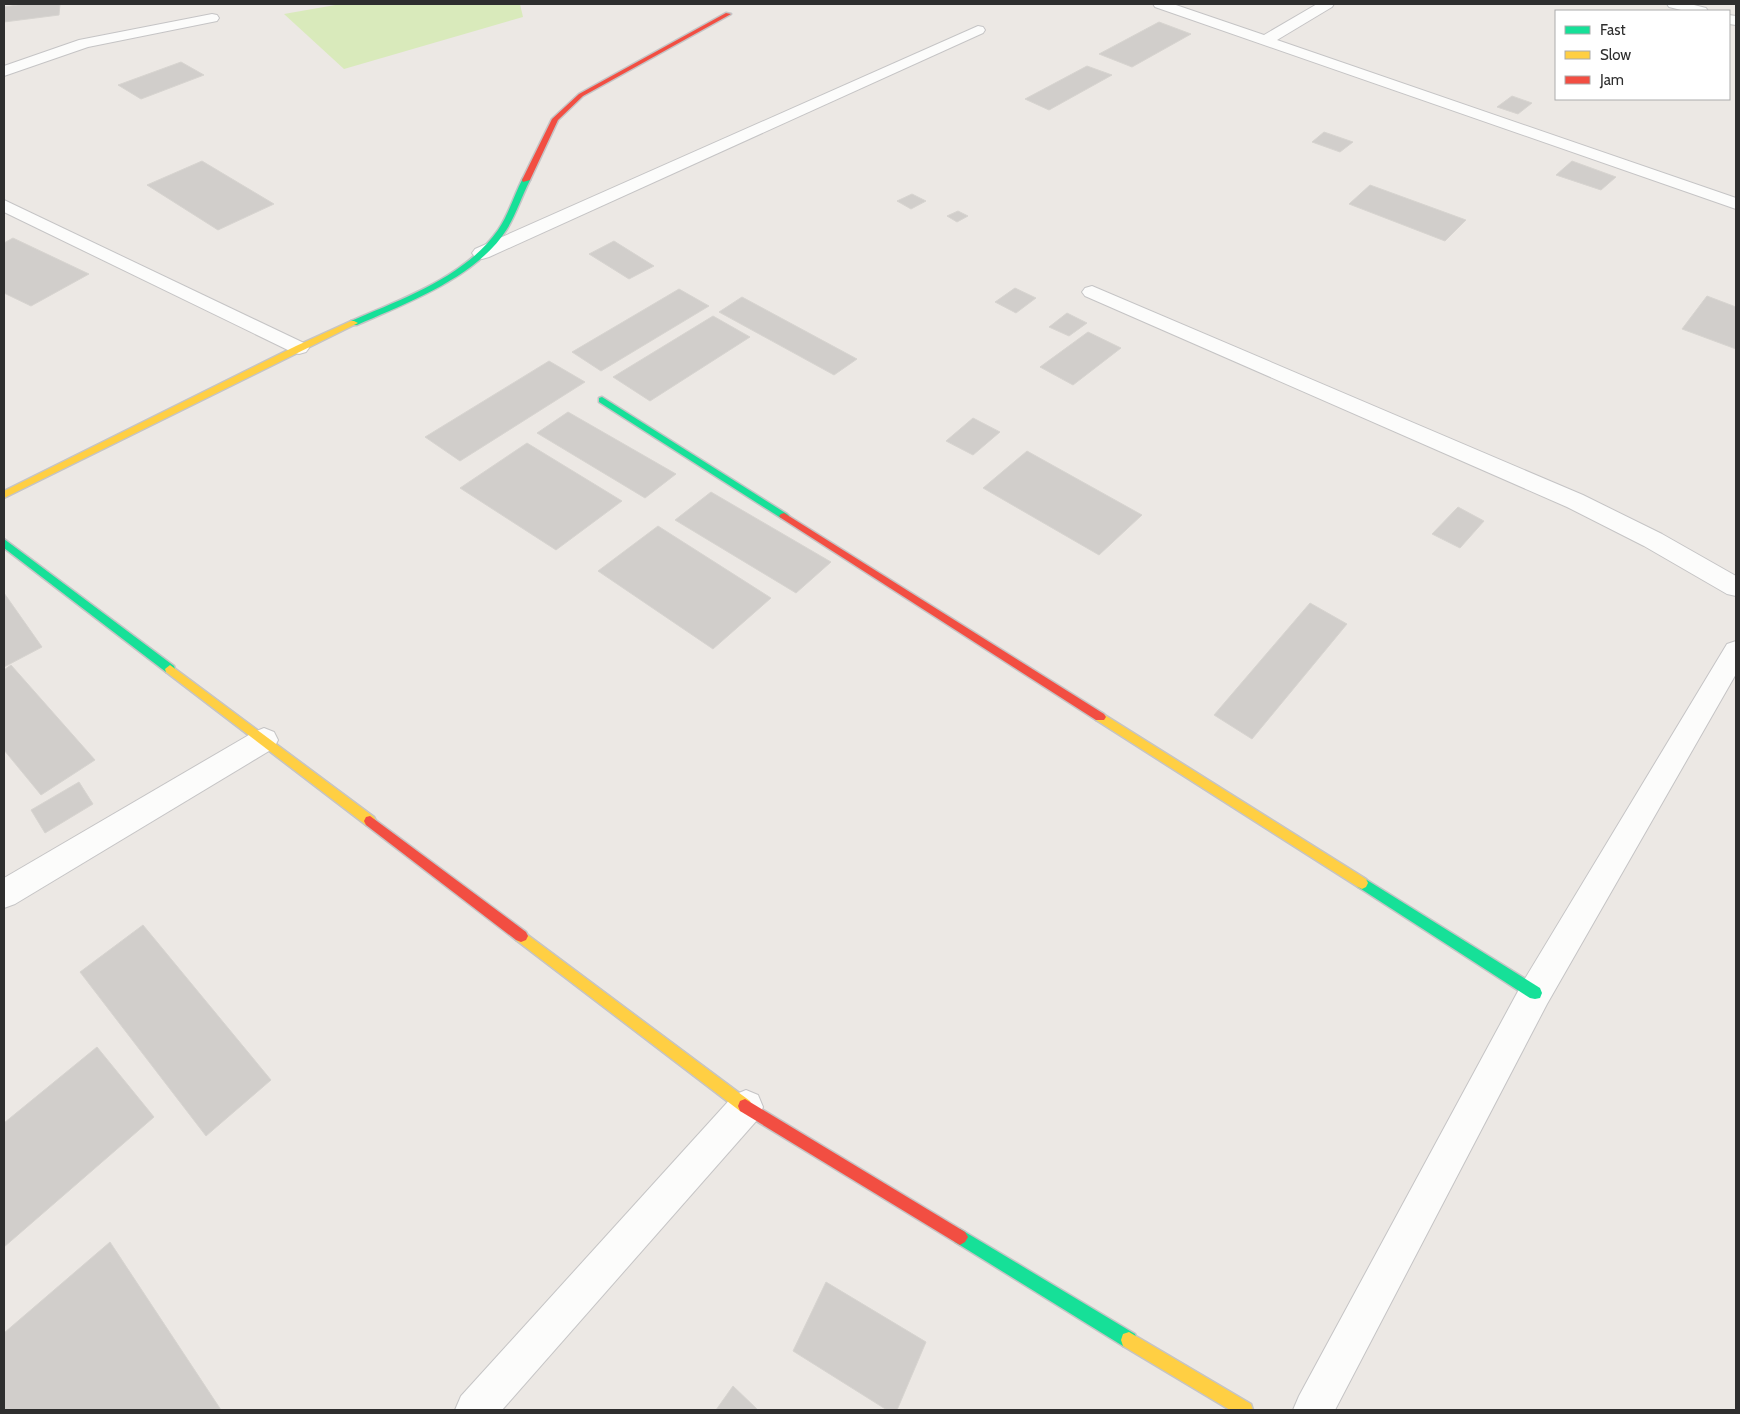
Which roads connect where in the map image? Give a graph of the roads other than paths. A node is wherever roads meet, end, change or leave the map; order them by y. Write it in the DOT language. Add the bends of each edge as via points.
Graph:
graph roads {
  1 [pos="1160,4"];
  2 [pos="1327,4"];
  3 [pos="1674,4"];
  4 [pos="1698,10"];
  5 [pos="728,14"];
  6 [pos="212,18"];
  7 [pos="978,30"];
  8 [pos="1264,41"];
  9 [pos="4,71"];
  10 [pos="1736,204"];
  11 [pos="4,205"];
  12 [pos="482,253"];
  13 [pos="1092,292"];
  14 [pos="299,348"];
  15 [pos="602,400"];
  16 [pos="4,495"];
  17 [pos="4,543"];
  18 [pos="1736,587"];
  19 [pos="1736,651"];
  20 [pos="264,740"];
  21 [pos="4,894"];
  22 [pos="1535,993"];
  23 [pos="746,1107"];
  24 [pos="475,1410"];
  25 [pos="1245,1410"];
  26 [pos="1313,1410"];
  1 -- 8 [label="street"];
  2 -- 8 [label="street"];
  3 -- 4 [label="street"];
  5 -- 12 [label="street" via="581,95 555,119 502,230"];
  6 -- 9 [label="street" via="84,43"];
  7 -- 12 [label="street"];
  8 -- 10 [label="street"];
  11 -- 14 [label="street"];
  12 -- 14 [label="street" via="431,288"];
  13 -- 18 [label="street" via="1575,501"];
  14 -- 16 [label="street"];
  15 -- 22 [label="street"];
  17 -- 20 [label="street"];
  19 -- 22 [label="street"];
  20 -- 21 [label="street"];
  20 -- 23 [label="street"];
  22 -- 26 [label="street"];
  23 -- 24 [label="street"];
  23 -- 25 [label="street"];
}
